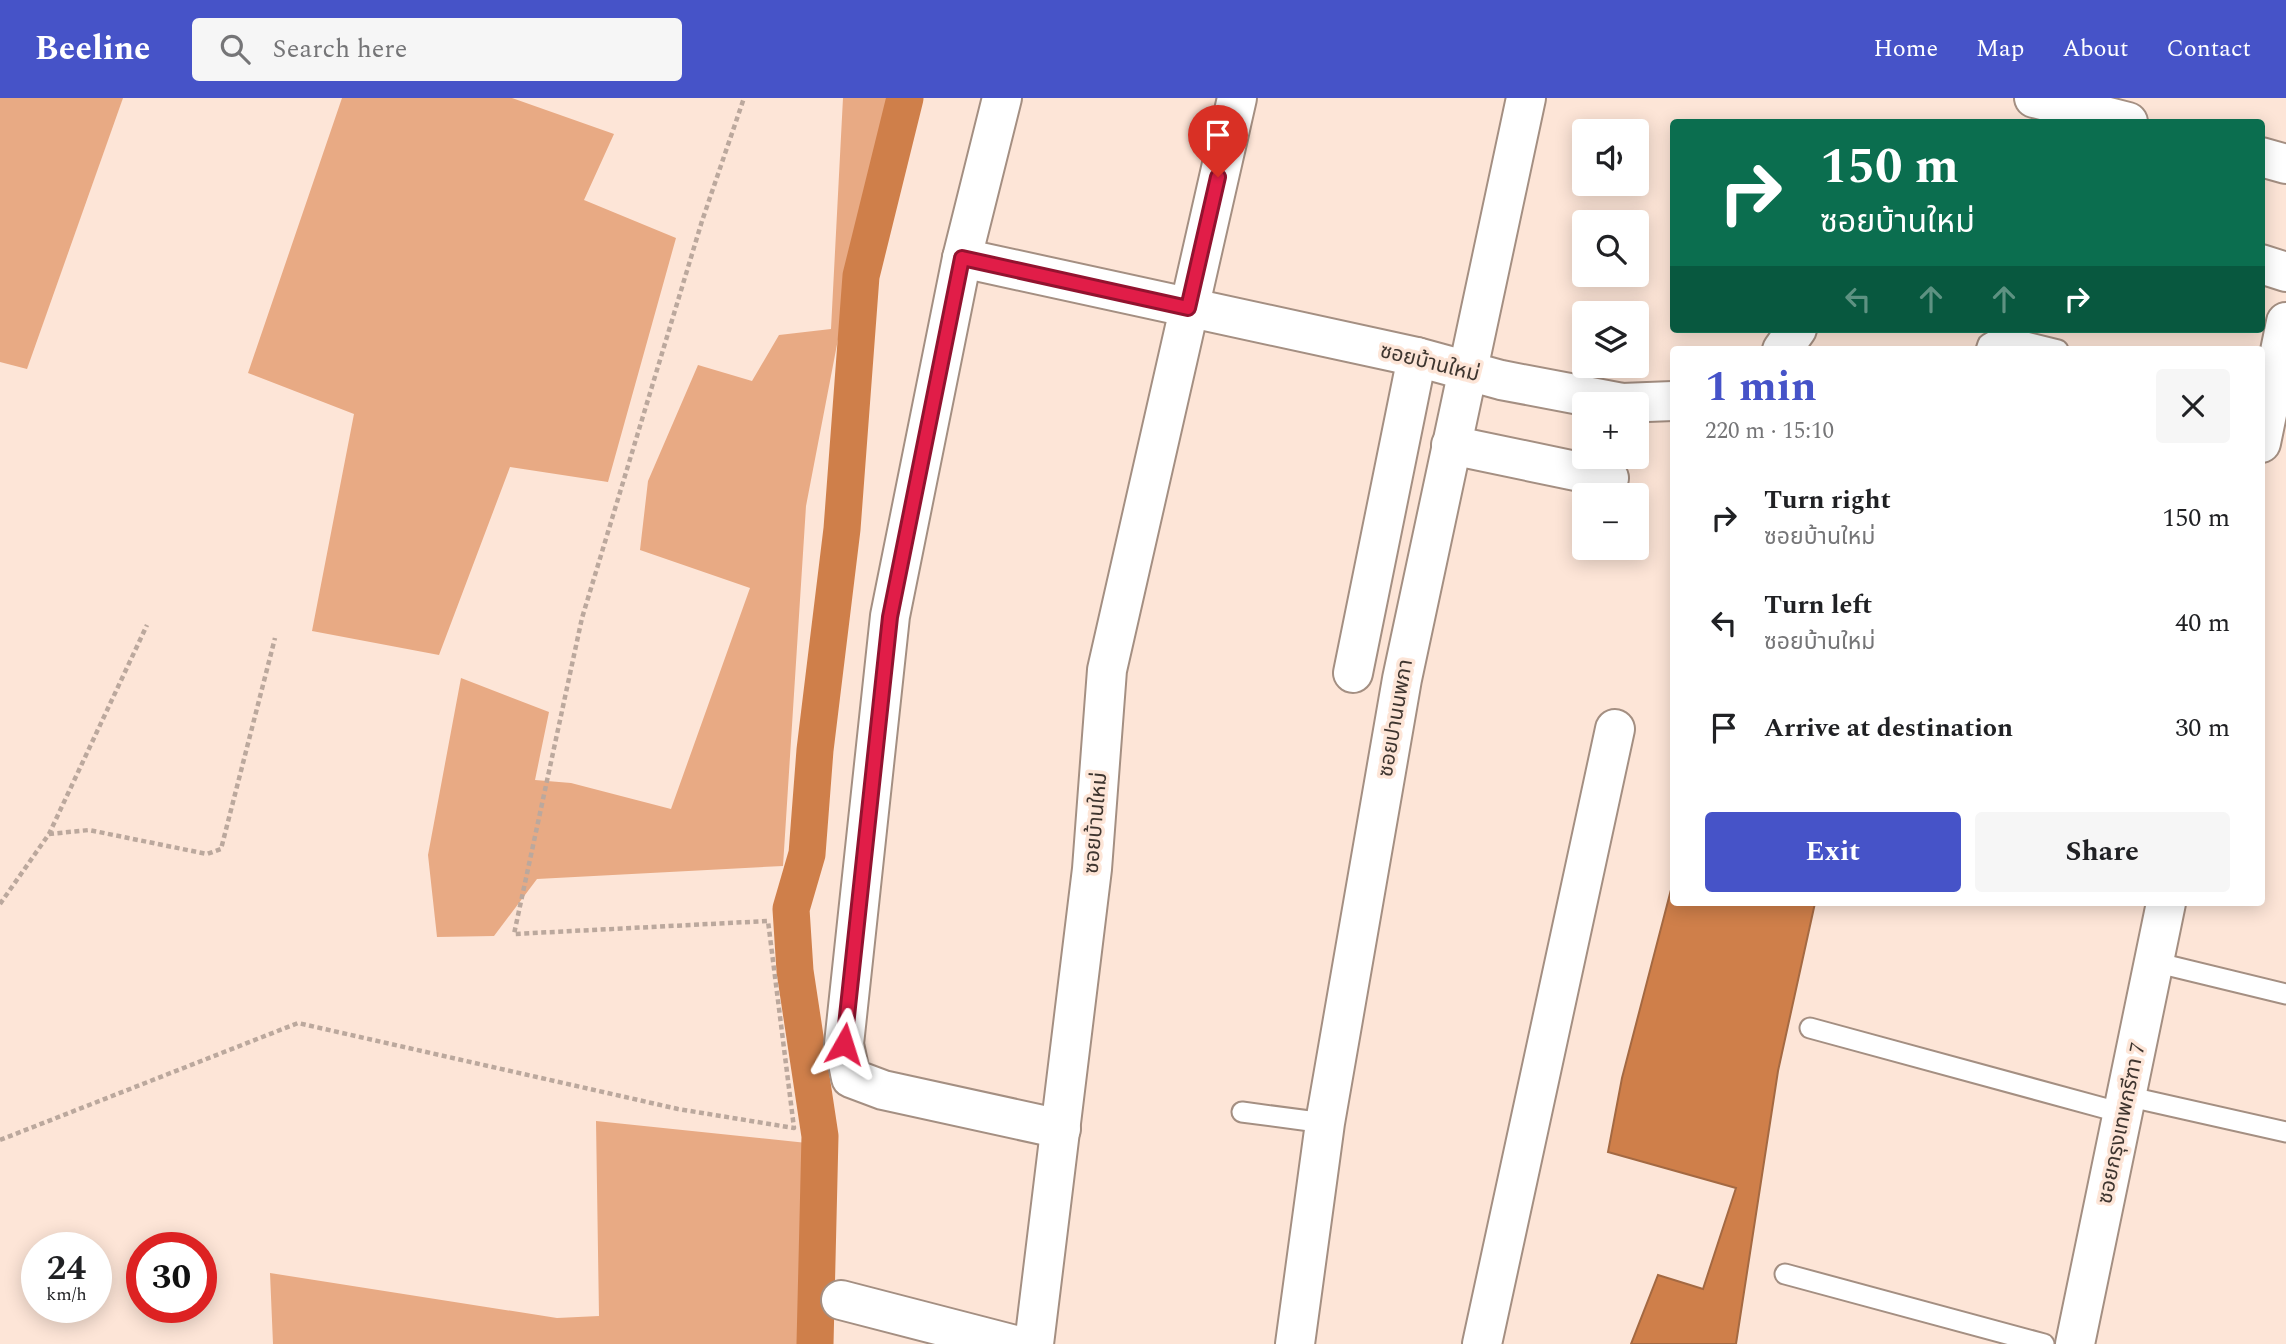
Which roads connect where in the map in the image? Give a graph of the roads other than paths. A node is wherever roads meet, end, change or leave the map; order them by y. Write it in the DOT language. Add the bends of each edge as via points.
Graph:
graph roads {
  1 [pos="1002,98"];
  2 [pos="1237,98"];
  3 [pos="1526,98"];
  4 [pos="2034,98"];
  5 [pos="2116,119"];
  6 [pos="2265,158"];
  7 [pos="2286,163"];
  8 [pos="962,258"];
  9 [pos="2265,265"];
  10 [pos="2286,272"];
  11 [pos="1188,308"];
  12 [pos="2286,322"];
  13 [pos="1988,346"];
  14 [pos="2042,346"];
  15 [pos="1417,357"];
  16 [pos="1466,369"];
  17 [pos="2266,397"];
  18 [pos="1670,401"];
  19 [pos="1451,445"];
  20 [pos="1609,478"];
  21 [pos="1353,673"];
  22 [pos="1615,729"];
  23 [pos="2165,906"];
  24 [pos="2154,962"];
  25 [pos="2286,994"];
  26 [pos="1810,1028"];
  27 [pos="2124,1105"];
  28 [pos="1242,1112"];
  29 [pos="1325,1123"];
  30 [pos="1061,1129"];
  31 [pos="2286,1132"];
  32 [pos="1785,1275"];
  33 [pos="841,1300"];
  34 [pos="1012,1344"];
  35 [pos="1034,1344"];
  36 [pos="1295,1344"];
  37 [pos="1482,1344"];
  38 [pos="2044,1344"];
  39 [pos="2075,1344"];
  1 -- 8 [label="street"];
  2 -- 11 [label="street, ซอยบ้านใหม่"];
  3 -- 16 [label="street, ซอยปานนพภา"];
  4 -- 5 [label="street"];
  6 -- 7 [label="street"];
  8 -- 11 [label="street, ซอยบ้านใหม่"];
  8 -- 30 [label="street" via="890,617 844,1044 851,1078"];
  9 -- 10 [label="street"];
  11 -- 15 [label="street, ซอยบ้านใหม่"];
  11 -- 30 [label="street, ซอยบ้านใหม่" via="1107,670 1092,869"];
  12 -- 17 [label="street"];
  13 -- 14 [label="lane" via="2002,336"];
  15 -- 16 [label="street, ซอยบ้านใหม่"];
  15 -- 21 [label="street"];
  16 -- 18 [label="street, ซอยบ้านใหม่" via="1622,403"];
  16 -- 19 [label="street, ซอยปานนพภา"];
  19 -- 20 [label="street"];
  19 -- 29 [label="street, ซอยปานนพภา" via="1402,679"];
  22 -- 37 [label="street"];
  23 -- 24 [label="street, ซอยกรุงเทพกรีฑา 7"];
  24 -- 25 [label="lane"];
  24 -- 27 [label="street, ซอยกรุงเทพกรีฑา 7"];
  26 -- 27 [label="lane"];
  27 -- 31 [label="lane"];
  27 -- 39 [label="street, ซอยกรุงเทพกรีฑา 7"];
  28 -- 29 [label="lane"];
  29 -- 36 [label="street, ซอยปานนพภา"];
  30 -- 35 [label="street, ซอยบ้านใหม่"];
  32 -- 38 [label="lane"];
  33 -- 34 [label="street"];
}
